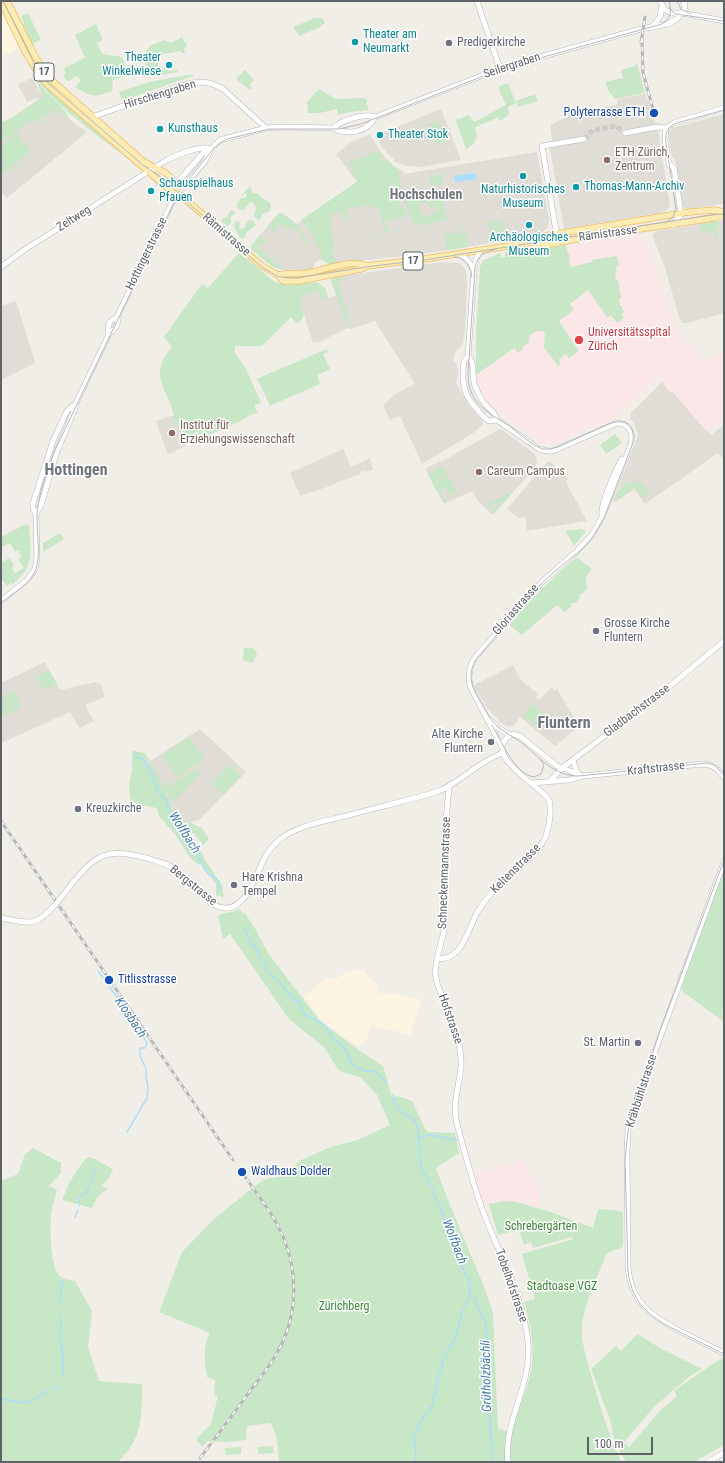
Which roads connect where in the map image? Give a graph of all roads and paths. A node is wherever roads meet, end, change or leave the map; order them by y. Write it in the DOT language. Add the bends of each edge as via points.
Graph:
graph roads {
  1 [pos="1,1"];
  2 [pos="7,1"];
  3 [pos="477,1"];
  4 [pos="686,2"];
  5 [pos="661,3"];
  6 [pos="682,13"];
  7 [pos="724,20"];
  8 [pos="652,26"];
  9 [pos="28,50"];
  10 [pos="500,69"];
  11 [pos="724,108"];
  12 [pos="90,118"];
  13 [pos="375,118"];
  14 [pos="266,128"];
  15 [pos="333,128"];
  16 [pos="666,128"];
  17 [pos="625,133"];
  18 [pos="584,139"];
  19 [pos="211,149"];
  20 [pos="155,167"];
  21 [pos="148,171"];
  22 [pos="178,192"];
  23 [pos="724,212"];
  24 [pos="681,214"];
  25 [pos="724,215"];
  26 [pos="673,225"];
  27 [pos="557,234"];
  28 [pos="534,242"];
  29 [pos="558,243"];
  30 [pos="480,250"];
  31 [pos="460,254"];
  32 [pos="1,267"];
  33 [pos="474,270"];
  34 [pos="117,317"];
  35 [pos="109,334"];
  36 [pos="468,356"];
  37 [pos="76,403"];
  38 [pos="497,420"];
  39 [pos="36,514"];
  40 [pos="1,601"];
  41 [pos="724,641"];
  42 [pos="488,718"];
  43 [pos="510,735"];
  44 [pos="502,747"];
  45 [pos="503,753"];
  46 [pos="574,760"];
  47 [pos="562,768"];
  48 [pos="581,775"];
  49 [pos="724,777"];
  50 [pos="550,780"];
  51 [pos="532,783"];
  52 [pos="449,787"];
  53 [pos="724,862"];
  54 [pos="1,918"];
  55 [pos="437,958"];
  56 [pos="435,973"];
  57 [pos="461,1137"];
  58 [pos="724,1353"];
  59 [pos="724,1453"];
  60 [pos="508,1462"];
  61 [pos="708,1462"];
  1 -- 9 [label="main road, Rämistrasse / 17"];
  2 -- 9 [label="main road, Rämistrasse / 17"];
  3 -- 10 [label="street"];
  4 -- 6 [label="street"];
  5 -- 6 [label="street" via="664,10"];
  5 -- 8 [label="street" via="660,17"];
  6 -- 7 [label="street"];
  6 -- 8 [label="street, Seilergraben" via="668,24"];
  8 -- 10 [label="street, Seilergraben"];
  9 -- 12 [label="main road, Rämistrasse / 17" via="36,71 44,80"];
  10 -- 13 [label="street, Seilergraben"];
  11 -- 16 [label="street" via="674,123"];
  12 -- 14 [label="street, Hirschengraben" via="177,87 204,82 222,88"];
  12 -- 20 [label="main road, Rämistrasse / 17" via="143,161"];
  12 -- 21 [label="main road, Rämistrasse / 17"];
  13 -- 15 [label="street" via="367,116 342,122"];
  13 -- 15 [label="street" via="369,126 355,132"];
  14 -- 15 [label="street"];
  14 -- 19 [label="street, Hottingerstrasse" via="220,140"];
  16 -- 17 [label="street"];
  16 -- 24 [label="street" via="669,164 674,168"];
  18 -- 27 [label="street" via="542,146"];
  19 -- 20 [label="street, Zeltweg" via="206,147 183,153"];
  19 -- 22 [label="street, Hottingerstrasse" via="203,153 182,177"];
  20 -- 21 [label="street, Zeltweg"];
  20 -- 22 [label="main road, Rämistrasse / 17" via="174,179"];
  21 -- 22 [label="main road, Rämistrasse / 17" via="168,188"];
  21 -- 32 [label="street, Zeltweg"];
  22 -- 31 [label="main road, Rämistrasse / 17" via="262,266 278,275 315,272 347,264 361,263 367,266"];
  22 -- 34 [label="street, Hottingerstrasse"];
  23 -- 24 [label="main road, 17" via="715,210"];
  24 -- 26 [label="street"];
  24 -- 27 [label="main road, Rämistrasse / 17"];
  25 -- 26 [label="main road, Rämistrasse / 17"];
  26 -- 29 [label="main road, Rämistrasse / 17"];
  27 -- 28 [label="main road, Rämistrasse / 17" via="544,236"];
  27 -- 29 [label="street"];
  28 -- 29 [label="main road, Rämistrasse / 17" via="546,245"];
  28 -- 30 [label="main road, Rämistrasse / 17"];
  30 -- 31 [label="main road, Rämistrasse / 17"];
  30 -- 33 [label="street, Gloriastrasse"];
  31 -- 33 [label="street"];
  33 -- 36 [label="street, Gloriastrasse"];
  34 -- 35 [label="street, Hottingerstrasse" via="116,328"];
  34 -- 35 [label="street, Hottingerstrasse" via="109,324"];
  35 -- 37 [label="street, Hottingerstrasse"];
  36 -- 38 [label="street, Gloriastrasse" via="472,362 475,388 495,413"];
  36 -- 38 [label="street, Gloriastrasse" via="463,365 465,392 486,419"];
  37 -- 39 [label="street, Hottingerstrasse" via="52,463 41,505"];
  37 -- 39 [label="street, Hottingerstrasse" via="67,411 49,452 33,503"];
  38 -- 42 [label="street, Gloriastrasse" via="538,449 549,452 611,425 623,424 628,427 632,442 595,530 585,543 543,581 472,662 470,686"];
  39 -- 40 [label="street, Hottingerstrasse" via="35,569 28,580"];
  41 -- 46 [label="street, Gladbachstrasse" via="663,692"];
  42 -- 43 [label="street, Gloriastrasse"];
  42 -- 44 [label="street, Gloriastrasse"];
  43 -- 44 [label="street"];
  43 -- 47 [label="street, Gloriastrasse" via="520,736"];
  44 -- 45 [label="street, Gloriastrasse"];
  45 -- 51 [label="street" via="515,770"];
  45 -- 52 [label="street, Bergstrasse"];
  46 -- 47 [label="street, Gladbachstrasse"];
  46 -- 48 [label="street" via="575,767"];
  47 -- 48 [label="street, Kraftstrasse"];
  47 -- 50 [label="street, Gladbachstrasse"];
  48 -- 49 [label="street, Kraftstrasse" via="705,764 714,767"];
  48 -- 50 [label="street, Kraftstrasse" via="569,780"];
  50 -- 51 [label="street, Kraftstrasse"];
  51 -- 55 [label="street, Keltenstrasse" via="548,797 550,803 549,826 543,841 487,899 460,949 448,958"];
  52 -- 54 [label="street, Bergstrasse" via="306,826 282,837 268,852 244,900 231,908 211,904 176,871 166,865 136,855 116,853 94,861 43,918 33,922"];
  52 -- 55 [label="street, Schneckenmannstrasse" via="445,842 445,917"];
  53 -- 58 [label="street, Krähbühlstrasse" via="634,1110 628,1130 626,1155 629,1271 635,1293 646,1309 660,1320"];
  55 -- 56 [label="street, Schneckenmannstrasse"];
  56 -- 57 [label="street, Hofstrasse" via="459,1043 461,1067 455,1109"];
  57 -- 60 [label="street, Tobelhofstrasse" via="484,1214 514,1287 527,1339 527,1373 509,1431"];
  59 -- 61 [label="street"];
}
